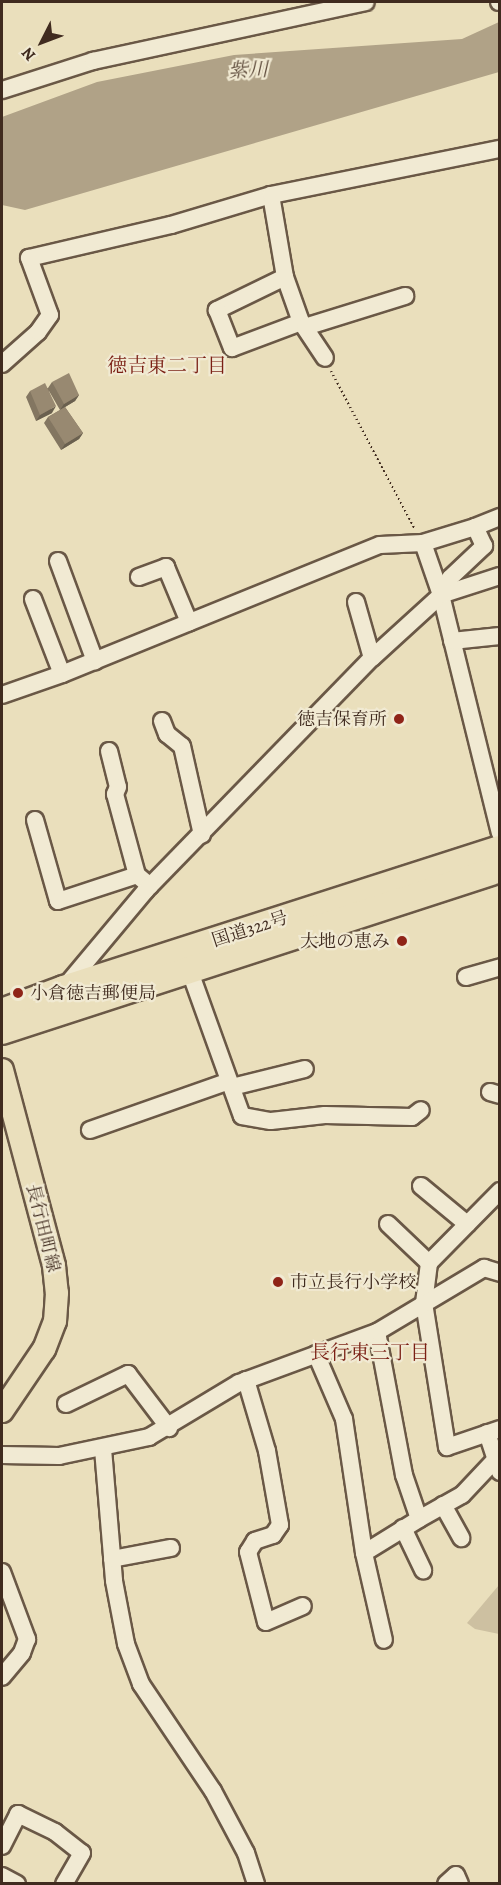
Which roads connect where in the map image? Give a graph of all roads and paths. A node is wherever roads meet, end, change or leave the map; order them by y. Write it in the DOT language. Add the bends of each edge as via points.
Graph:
graph roads {
  1 [pos="366,2"];
  2 [pos="2,90"];
  3 [pos="500,149"];
  4 [pos="271,195"];
  5 [pos="285,277"];
  6 [pos="405,296"];
  7 [pos="303,324"];
  8 [pos="324,358"];
  9 [pos="2,364"];
  10 [pos="500,517"];
  11 [pos="475,527"];
  12 [pos="423,543"];
  13 [pos="58,561"];
  14 [pos="500,576"];
  15 [pos="139,578"];
  16 [pos="441,595"];
  17 [pos="33,599"];
  18 [pos="356,602"];
  19 [pos="189,622"];
  20 [pos="500,636"];
  21 [pos="452,641"];
  22 [pos="372,658"];
  23 [pos="95,661"];
  24 [pos="62,674"];
  25 [pos="2,695"];
  26 [pos="162,721"];
  27 [pos="109,751"];
  28 [pos="35,820"];
  29 [pos="500,833"];
  30 [pos="202,835"];
  31 [pos="500,849"];
  32 [pos="500,869"];
  33 [pos="143,880"];
  34 [pos="500,967"];
  35 [pos="189,969"];
  36 [pos="466,977"];
  37 [pos="64,989"];
  38 [pos="2,1012"];
  39 [pos="2,1031"];
  40 [pos="305,1069"];
  41 [pos="2,1070"];
  42 [pos="231,1084"];
  43 [pos="421,1110"];
  44 [pos="90,1130"];
  45 [pos="421,1186"];
  46 [pos="500,1191"];
  47 [pos="388,1224"];
  48 [pos="467,1224"];
  49 [pos="429,1263"];
  50 [pos="500,1273"];
  51 [pos="424,1303"];
  52 [pos="377,1332"];
  53 [pos="316,1354"];
  54 [pos="246,1380"];
  55 [pos="66,1404"];
  56 [pos="2,1411"];
  57 [pos="169,1428"];
  58 [pos="493,1431"];
  59 [pos="103,1449"];
  60 [pos="2,1455"];
  61 [pos="497,1466"];
  62 [pos="443,1505"];
  63 [pos="419,1519"];
  64 [pos="404,1528"];
  65 [pos="461,1538"];
  66 [pos="171,1548"];
  67 [pos="363,1553"];
  68 [pos="112,1559"];
  69 [pos="423,1570"];
  70 [pos="2,1572"];
  71 [pos="303,1606"];
  72 [pos="384,1640"];
  73 [pos="2,1677"];
  74 [pos="2,1846"];
  75 [pos="2,1876"];
  76 [pos="17,1884"];
  77 [pos="64,1884"];
  78 [pos="256,1884"];
  79 [pos="446,1884"];
  80 [pos="460,1884"];
  1 -- 2 [label="street" via="93,61"];
  3 -- 4 [label="street"];
  4 -- 5 [label="street"];
  4 -- 9 [label="street" via="171,225 29,258 50,315 38,332"];
  5 -- 7 [label="street"];
  5 -- 7 [label="street" via="217,310 232,348"];
  6 -- 7 [label="street"];
  7 -- 8 [label="street"];
  8 -- 12 [label="path"];
  10 -- 11 [label="street"];
  11 -- 12 [label="street"];
  11 -- 16 [label="street" via="484,546 450,578"];
  12 -- 16 [label="street"];
  12 -- 19 [label="street" via="381,545"];
  13 -- 23 [label="street"];
  14 -- 16 [label="street"];
  15 -- 19 [label="street" via="166,567"];
  16 -- 21 [label="street"];
  16 -- 22 [label="street"];
  17 -- 24 [label="street"];
  18 -- 22 [label="street"];
  19 -- 23 [label="street"];
  20 -- 21 [label="street"];
  21 -- 29 [label="street"];
  22 -- 30 [label="street"];
  23 -- 24 [label="street"];
  24 -- 25 [label="street"];
  26 -- 30 [label="street" via="167,734 182,746"];
  27 -- 33 [label="street" via="118,787 115,794"];
  28 -- 33 [label="street" via="58,901"];
  30 -- 33 [label="street"];
  31 -- 37 [label="highway, 国道322号"];
  32 -- 35 [label="highway, 国道322号"];
  33 -- 37 [label="street"];
  34 -- 36 [label="street"];
  35 -- 39 [label="highway, 国道322号"];
  35 -- 42 [label="street"];
  37 -- 38 [label="highway, 国道322号"];
  40 -- 42 [label="street"];
  41 -- 56 [label="main road, 長行田町線" via="54,1266 57,1293 55,1321 44,1349"];
  42 -- 43 [label="street" via="242,1116 271,1121 325,1115 412,1117"];
  42 -- 44 [label="street"];
  45 -- 48 [label="street"];
  46 -- 48 [label="street"];
  47 -- 49 [label="street"];
  48 -- 49 [label="street"];
  49 -- 51 [label="street"];
  50 -- 51 [label="street" via="484,1268"];
  51 -- 52 [label="street"];
  51 -- 58 [label="street" via="447,1447"];
  52 -- 53 [label="street"];
  52 -- 63 [label="street" via="404,1475"];
  53 -- 54 [label="street"];
  53 -- 67 [label="street" via="344,1419"];
  54 -- 57 [label="street"];
  54 -- 71 [label="street" via="267,1451 280,1525 273,1535 255,1541 248,1552 266,1622"];
  55 -- 57 [label="street" via="128,1374"];
  57 -- 59 [label="street"];
  58 -- 61 [label="street"];
  59 -- 60 [label="street" via="59,1456"];
  59 -- 68 [label="street"];
  61 -- 62 [label="street" via="462,1495"];
  62 -- 63 [label="street"];
  62 -- 65 [label="street"];
  63 -- 64 [label="street"];
  64 -- 67 [label="street"];
  64 -- 69 [label="street"];
  66 -- 68 [label="street"];
  67 -- 72 [label="street"];
  68 -- 78 [label="street" via="119,1614 141,1684 213,1791 246,1853"];
  70 -- 73 [label="street" via="27,1639 22,1653"];
  74 -- 77 [label="street" via="18,1814 55,1832 82,1853"];
  75 -- 76 [label="street"];
  79 -- 80 [label="street" via="456,1875"];
}
